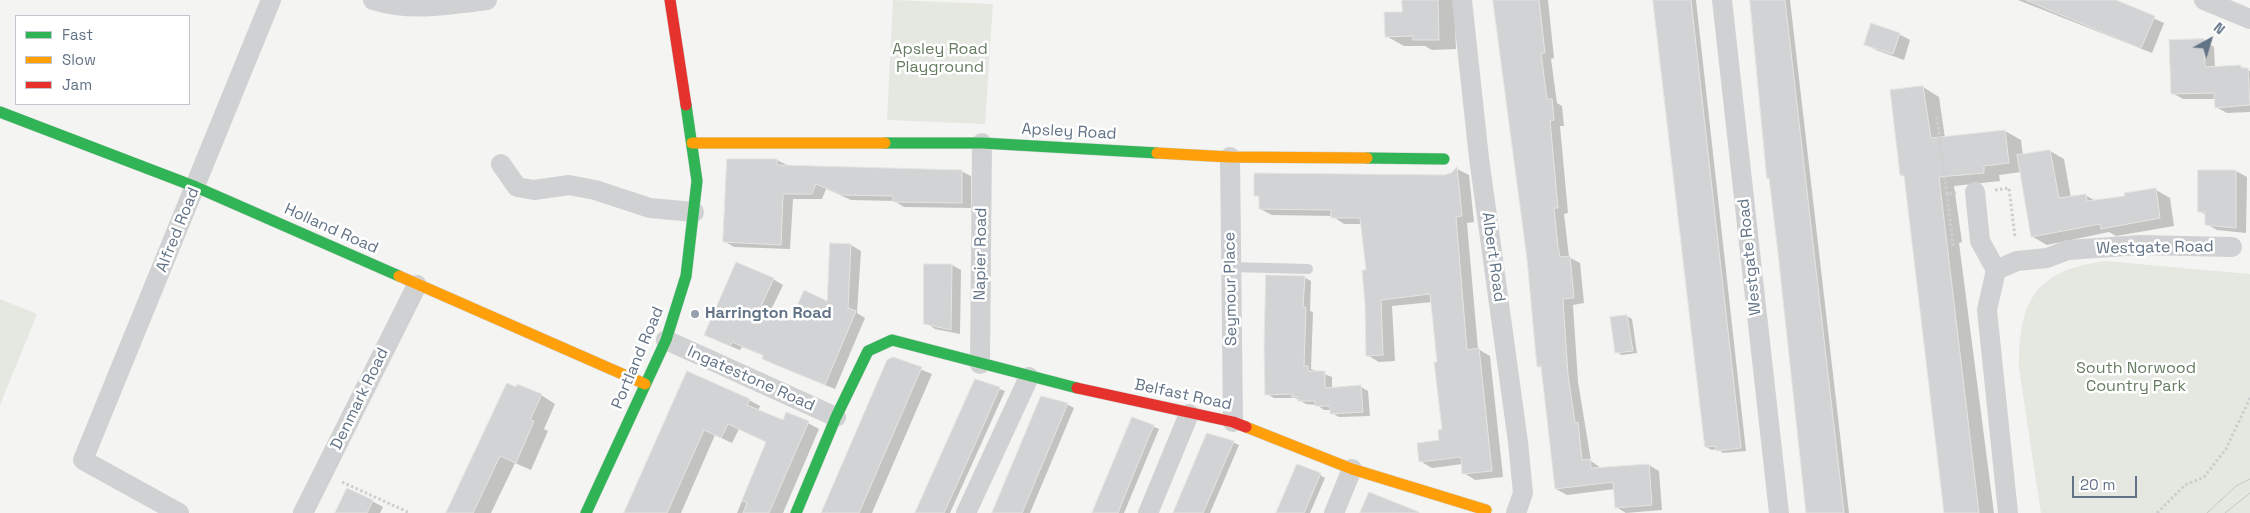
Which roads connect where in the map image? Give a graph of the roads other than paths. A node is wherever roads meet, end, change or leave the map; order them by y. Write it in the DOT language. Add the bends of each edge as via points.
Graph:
graph roads {
  1 [pos="271,0"];
  2 [pos="373,0"];
  3 [pos="487,0"];
  4 [pos="670,0"];
  5 [pos="1462,0"];
  6 [pos="1722,0"];
  7 [pos="2204,0"];
  8 [pos="2250,19"];
  9 [pos="0,112"];
  10 [pos="692,143"];
  11 [pos="982,143"];
  12 [pos="1230,157"];
  13 [pos="1444,159"];
  14 [pos="501,164"];
  15 [pos="196,187"];
  16 [pos="1975,192"];
  17 [pos="694,212"];
  18 [pos="2232,247"];
  19 [pos="1231,267"];
  20 [pos="1308,269"];
  21 [pos="1996,270"];
  22 [pos="416,285"];
  23 [pos="666,340"];
  24 [pos="980,364"];
  25 [pos="1029,377"];
  26 [pos="645,384"];
  27 [pos="1189,414"];
  28 [pos="836,417"];
  29 [pos="1233,422"];
  30 [pos="1352,469"];
  31 [pos="1486,510"];
  32 [pos="179,513"];
  33 [pos="303,513"];
  34 [pos="586,513"];
  35 [pos="796,513"];
  36 [pos="966,513"];
  37 [pos="1148,513"];
  38 [pos="1334,513"];
  39 [pos="1516,513"];
  40 [pos="1779,513"];
  41 [pos="2008,513"];
  1 -- 15 [label="street, Alfred Road"];
  2 -- 3 [label="street" via="422,7"];
  4 -- 10 [label="street, Portland Road"];
  5 -- 39 [label="street, Albert Road" via="1479,158 1518,442 1523,493"];
  6 -- 40 [label="street, Westgate Road"];
  7 -- 8 [label="street"];
  9 -- 15 [label="street, Holland Road"];
  10 -- 11 [label="street, Apsley Road"];
  10 -- 17 [label="street, Portland Road" via="697,181"];
  11 -- 12 [label="street, Apsley Road"];
  11 -- 24 [label="street, Napier Road"];
  12 -- 13 [label="street, Apsley Road"];
  12 -- 19 [label="street, Seymour Place"];
  14 -- 17 [label="street" via="517,186 534,190 569,186 595,190 650,208"];
  15 -- 22 [label="street, Holland Road"];
  15 -- 32 [label="street, Alfred Road" via="83,460"];
  16 -- 21 [label="street" via="1980,241"];
  17 -- 23 [label="street, Portland Road" via="686,276"];
  18 -- 21 [label="street, Westgate Road" via="2141,245 2068,250 2047,258 2017,261"];
  19 -- 20 [label="lane"];
  19 -- 29 [label="street, Seymour Place"];
  21 -- 41 [label="street" via="1986,310"];
  22 -- 26 [label="street, Holland Road"];
  22 -- 33 [label="street, Denmark Road"];
  23 -- 26 [label="street, Portland Road"];
  23 -- 28 [label="street, Ingatestone Road"];
  24 -- 25 [label="street, Belfast Road"];
  24 -- 28 [label="street, Belfast Road" via="892,340 868,351"];
  25 -- 27 [label="street, Belfast Road"];
  25 -- 36 [label="street"];
  26 -- 34 [label="street, Portland Road"];
  27 -- 29 [label="street, Belfast Road"];
  27 -- 37 [label="street"];
  28 -- 35 [label="street"];
  29 -- 30 [label="street, Belfast Road"];
  30 -- 31 [label="street, Belfast Road"];
  30 -- 38 [label="street"];
}
